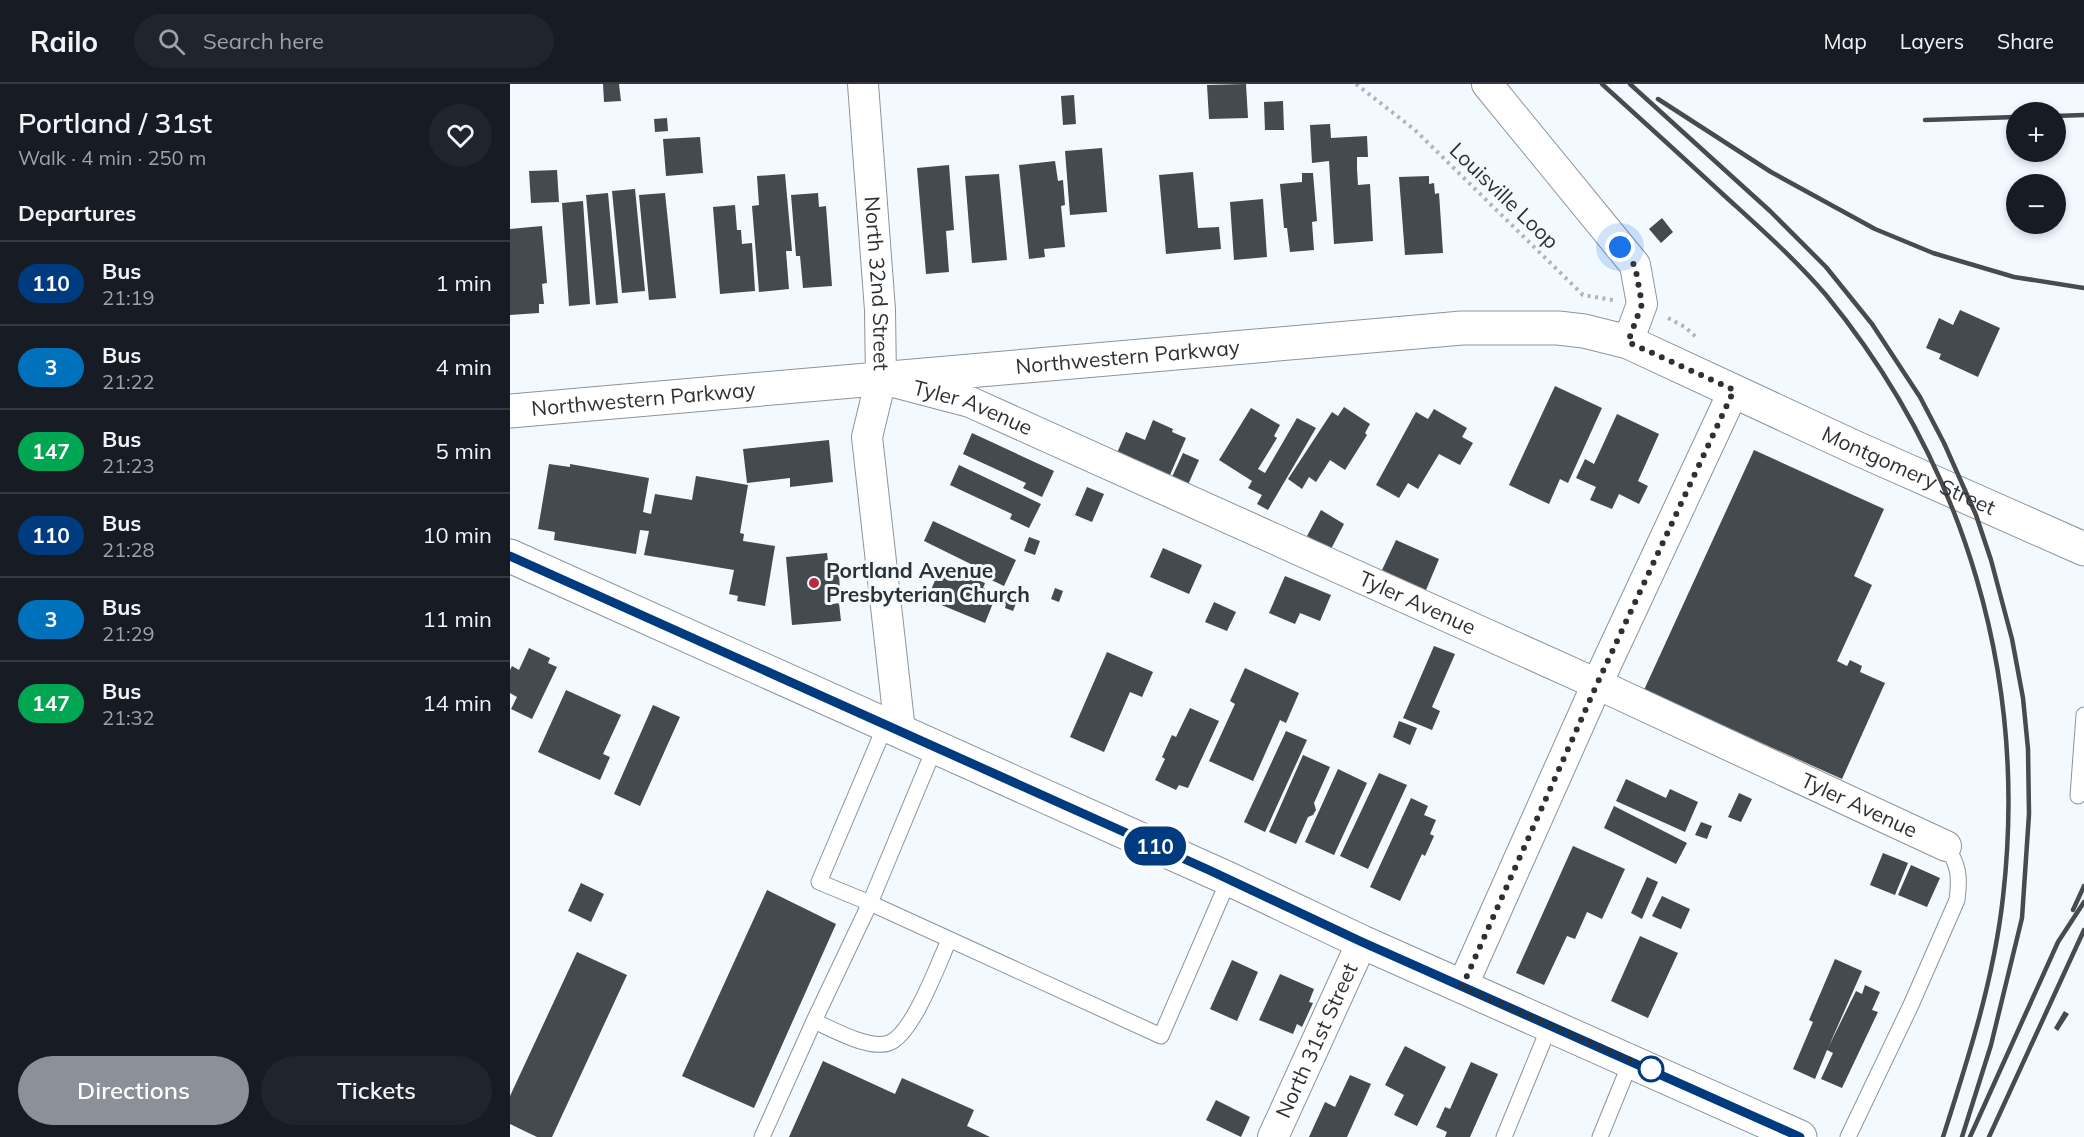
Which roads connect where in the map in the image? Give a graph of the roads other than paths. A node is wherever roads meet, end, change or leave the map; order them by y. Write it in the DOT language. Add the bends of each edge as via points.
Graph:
graph roads {
  1 [pos="863,84"];
  2 [pos="1487,84"];
  3 [pos="1628,342"];
  4 [pos="881,379"];
  5 [pos="1734,390"];
  6 [pos="510,411"];
  7 [pos="2084,549"];
  8 [pos="510,556"];
  9 [pos="1597,684"];
  10 [pos="2084,715"];
  11 [pos="893,727"];
  12 [pos="936,747"];
  13 [pos="2078,796"];
  14 [pos="1946,846"];
  15 [pos="1229,879"];
  16 [pos="870,903"];
  17 [pos="949,940"];
  18 [pos="1362,942"];
  19 [pos="1462,987"];
  20 [pos="814,1021"];
  21 [pos="1550,1025"];
  22 [pos="1631,1061"];
  23 [pos="762,1137"];
  24 [pos="1273,1137"];
  25 [pos="1504,1137"];
  26 [pos="1600,1137"];
  27 [pos="1800,1137"];
  28 [pos="1848,1137"];
  1 -- 4 [label="street, North 32nd Street" via="880,310"];
  2 -- 3 [label="street" via="1635,266 1642,304"];
  3 -- 4 [label="street, Northwestern Parkway" via="1558,328 1462,328"];
  3 -- 5 [label="street, Northwestern Parkway"];
  4 -- 6 [label="street, Northwestern Parkway"];
  4 -- 9 [label="street, Tyler Avenue" via="970,402"];
  4 -- 11 [label="street, North 32nd Street" via="867,438"];
  5 -- 7 [label="street, Montgomery Street"];
  5 -- 9 [label="street"];
  8 -- 11 [label="street"];
  9 -- 14 [label="street, Tyler Avenue"];
  9 -- 19 [label="street"];
  10 -- 13 [label="lane"];
  11 -- 12 [label="street"];
  11 -- 16 [label="lane" via="819,882"];
  12 -- 15 [label="street"];
  12 -- 16 [label="lane"];
  14 -- 28 [label="lane" via="1955,860 1960,882 1957,900"];
  15 -- 17 [label="lane" via="1161,1036"];
  15 -- 18 [label="street"];
  16 -- 17 [label="lane"];
  16 -- 20 [label="lane"];
  17 -- 20 [label="lane" via="914,1017 902,1034 888,1043 867,1043"];
  18 -- 19 [label="street"];
  18 -- 24 [label="street, North 31st Street"];
  19 -- 21 [label="street"];
  20 -- 23 [label="lane"];
  21 -- 22 [label="street"];
  21 -- 25 [label="lane"];
  22 -- 26 [label="lane"];
  22 -- 27 [label="street"];
}
